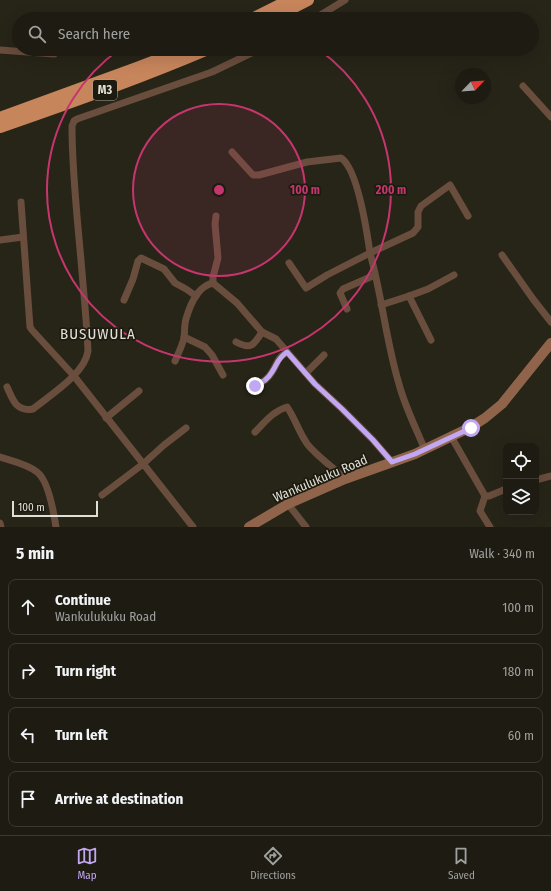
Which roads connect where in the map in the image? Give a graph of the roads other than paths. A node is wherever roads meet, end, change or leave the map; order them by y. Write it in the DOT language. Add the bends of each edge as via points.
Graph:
graph roads {
  1 [pos="290,0"];
  2 [pos="308,0"];
  3 [pos="345,0"];
  4 [pos="266,12"];
  5 [pos="285,12"];
  6 [pos="325,12"];
  7 [pos="0,50"];
  8 [pos="12,51"];
  9 [pos="168,56"];
  10 [pos="191,56"];
  11 [pos="245,56"];
  12 [pos="523,86"];
  13 [pos="551,117"];
  14 [pos="0,118"];
  15 [pos="0,127"];
  16 [pos="232,152"];
  17 [pos="21,202"];
  18 [pos="216,216"];
  19 [pos="468,216"];
  20 [pos="23,237"];
  21 [pos="0,240"];
  22 [pos="370,253"];
  23 [pos="502,255"];
  24 [pos="289,263"];
  25 [pos="375,275"];
  26 [pos="454,275"];
  27 [pos="213,283"];
  28 [pos="196,296"];
  29 [pos="409,296"];
  30 [pos="124,300"];
  31 [pos="382,304"];
  32 [pos="347,309"];
  33 [pos="551,322"];
  34 [pos="262,332"];
  35 [pos="184,337"];
  36 [pos="431,340"];
  37 [pos="236,342"];
  38 [pos="551,343"];
  39 [pos="287,352"];
  40 [pos="324,355"];
  41 [pos="176,362"];
  42 [pos="306,373"];
  43 [pos="224,375"];
  44 [pos="74,376"];
  45 [pos="255,386"];
  46 [pos="7,387"];
  47 [pos="139,391"];
  48 [pos="106,418"];
  49 [pos="186,428"];
  50 [pos="256,432"];
  51 [pos="452,438"];
  52 [pos="425,450"];
  53 [pos="0,457"];
  54 [pos="392,462"];
  55 [pos="143,464"];
  56 [pos="551,476"];
  57 [pos="345,479"];
  58 [pos="539,479"];
  59 [pos="503,490"];
  60 [pos="102,495"];
  61 [pos="485,496"];
  62 [pos="288,504"];
  63 [pos="0,523"];
  64 [pos="1,527"];
  65 [pos="56,527"];
  66 [pos="193,527"];
  67 [pos="249,527"];
  68 [pos="306,527"];
  69 [pos="490,527"];
  1 -- 4 [label="highway"];
  2 -- 5 [label="highway"];
  3 -- 6 [label="street"];
  7 -- 8 [label="street"];
  9 -- 14 [label="highway, M3"];
  10 -- 15 [label="highway, M3"];
  11 -- 44 [label="street" via="212,72 74,121 72,164 88,351 87,359"];
  12 -- 13 [label="street"];
  16 -- 22 [label="street" via="253,175 308,162 341,158 345,160 353,176 363,210"];
  17 -- 20 [label="street"];
  18 -- 27 [label="street" via="218,258"];
  19 -- 22 [label="street" via="450,185 421,206 418,212 418,226 412,233"];
  20 -- 21 [label="street"];
  20 -- 44 [label="street" via="30,327"];
  22 -- 24 [label="street" via="306,288"];
  22 -- 25 [label="street"];
  23 -- 33 [label="street"];
  25 -- 31 [label="street"];
  25 -- 32 [label="street" via="343,289 340,293"];
  26 -- 29 [label="street"];
  27 -- 28 [label="street"];
  27 -- 34 [label="street" via="237,303"];
  28 -- 30 [label="street" via="176,283 164,269 141,258"];
  28 -- 35 [label="street" via="186,320"];
  29 -- 31 [label="street"];
  29 -- 36 [label="street"];
  31 -- 52 [label="street" via="399,384"];
  34 -- 37 [label="street" via="255,343 249,346"];
  34 -- 39 [label="street" via="276,339"];
  35 -- 41 [label="street"];
  35 -- 43 [label="street" via="205,347"];
  38 -- 51 [label="main road, Wankulukuku Road" via="502,404 486,418"];
  39 -- 42 [label="street"];
  39 -- 45 [label="street" via="278,360 272,373"];
  40 -- 42 [label="street"];
  42 -- 54 [label="street"];
  44 -- 46 [label="street" via="33,408 26,410 14,402"];
  44 -- 48 [label="street"];
  47 -- 48 [label="street"];
  48 -- 55 [label="street"];
  49 -- 55 [label="street"];
  50 -- 57 [label="street" via="276,412 286,407 307,444"];
  51 -- 52 [label="main road, Wankulukuku Road"];
  51 -- 61 [label="street"];
  52 -- 54 [label="main road, Wankulukuku Road"];
  53 -- 65 [label="street" via="39,473 44,480"];
  54 -- 57 [label="main road, Wankulukuku Road"];
  55 -- 60 [label="street"];
  55 -- 66 [label="street"];
  56 -- 58 [label="street"];
  57 -- 62 [label="main road, Wankulukuku Road"];
  59 -- 61 [label="street"];
  61 -- 69 [label="street" via="480,511"];
  62 -- 67 [label="main road, Wankulukuku Road"];
  62 -- 68 [label="street"];
  63 -- 64 [label="street"];
}
